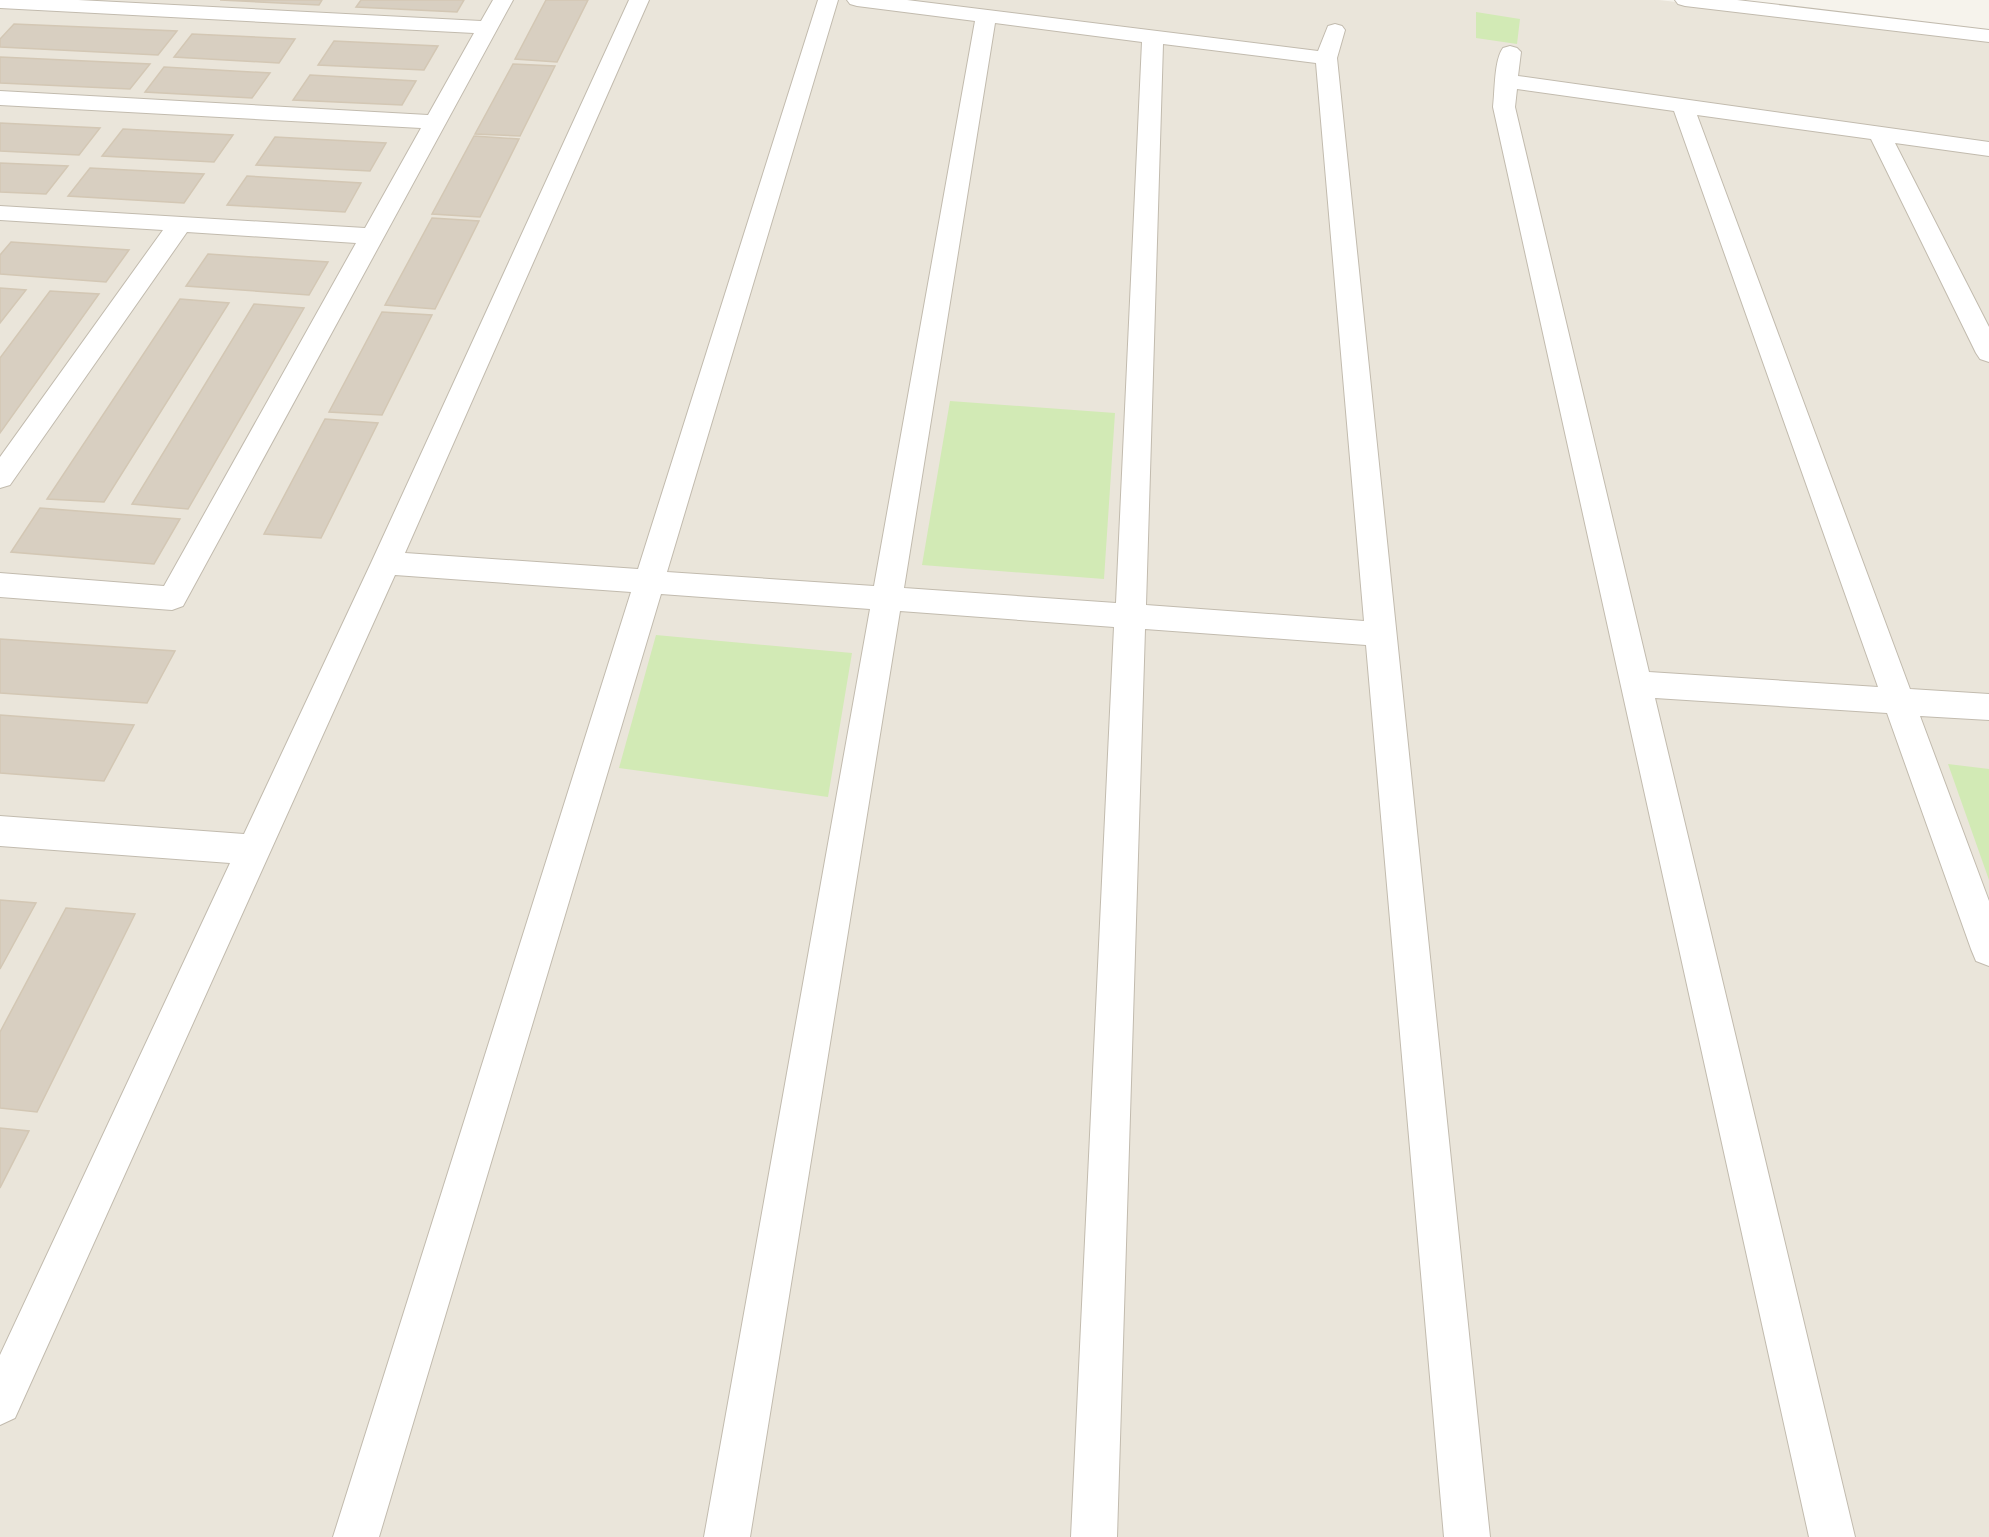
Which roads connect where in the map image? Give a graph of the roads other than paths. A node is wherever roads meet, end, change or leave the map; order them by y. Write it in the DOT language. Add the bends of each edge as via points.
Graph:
graph roads {
  1 [pos="503,0"];
  2 [pos="639,0"];
  3 [pos="828,0"];
  4 [pos="856,0"];
  5 [pos="1685,0"];
  6 [pos="0,2"];
  7 [pos="986,16"];
  8 [pos="488,28"];
  9 [pos="1335,30"];
  10 [pos="1989,36"];
  11 [pos="1153,37"];
  12 [pos="1326,58"];
  13 [pos="0,98"];
  14 [pos="1683,106"];
  15 [pos="435,122"];
  16 [pos="1879,133"];
  17 [pos="1989,148"];
  18 [pos="0,213"];
  19 [pos="180,224"];
  20 [pos="372,236"];
  21 [pos="1989,353"];
  22 [pos="0,478"];
  23 [pos="386,563"];
  24 [pos="650,582"];
  25 [pos="0,585"];
  26 [pos="887,599"];
  27 [pos="1130,616"];
  28 [pos="1381,634"];
  29 [pos="1636,684"];
  30 [pos="1899,702"];
  31 [pos="1989,707"];
  32 [pos="0,831"];
  33 [pos="253,850"];
  34 [pos="1989,949"];
  35 [pos="0,1403"];
  36 [pos="356,1537"];
  37 [pos="727,1537"];
  38 [pos="1094,1537"];
  39 [pos="1467,1537"];
  40 [pos="1832,1537"];
  1 -- 8 [label="street"];
  2 -- 23 [label="street"];
  3 -- 24 [label="street"];
  4 -- 7 [label="street"];
  5 -- 10 [label="street"];
  6 -- 8 [label="street"];
  7 -- 11 [label="street"];
  7 -- 26 [label="street"];
  8 -- 15 [label="street"];
  9 -- 12 [label="street"];
  11 -- 12 [label="street"];
  11 -- 27 [label="street"];
  12 -- 28 [label="street"];
  13 -- 15 [label="street"];
  14 -- 16 [label="street"];
  14 -- 29 [label="street" via="1508,66 1504,107"];
  14 -- 30 [label="street"];
  15 -- 20 [label="street"];
  16 -- 17 [label="street"];
  16 -- 21 [label="street"];
  18 -- 19 [label="street"];
  19 -- 20 [label="street"];
  19 -- 22 [label="street"];
  20 -- 25 [label="street" via="172,598"];
  23 -- 24 [label="street"];
  23 -- 33 [label="street"];
  24 -- 26 [label="street"];
  24 -- 36 [label="street"];
  26 -- 27 [label="street"];
  26 -- 37 [label="street"];
  27 -- 28 [label="street"];
  27 -- 38 [label="street"];
  28 -- 39 [label="street"];
  29 -- 30 [label="street"];
  29 -- 40 [label="street"];
  30 -- 31 [label="street"];
  30 -- 34 [label="street"];
  32 -- 33 [label="street"];
  33 -- 35 [label="street"];
}
